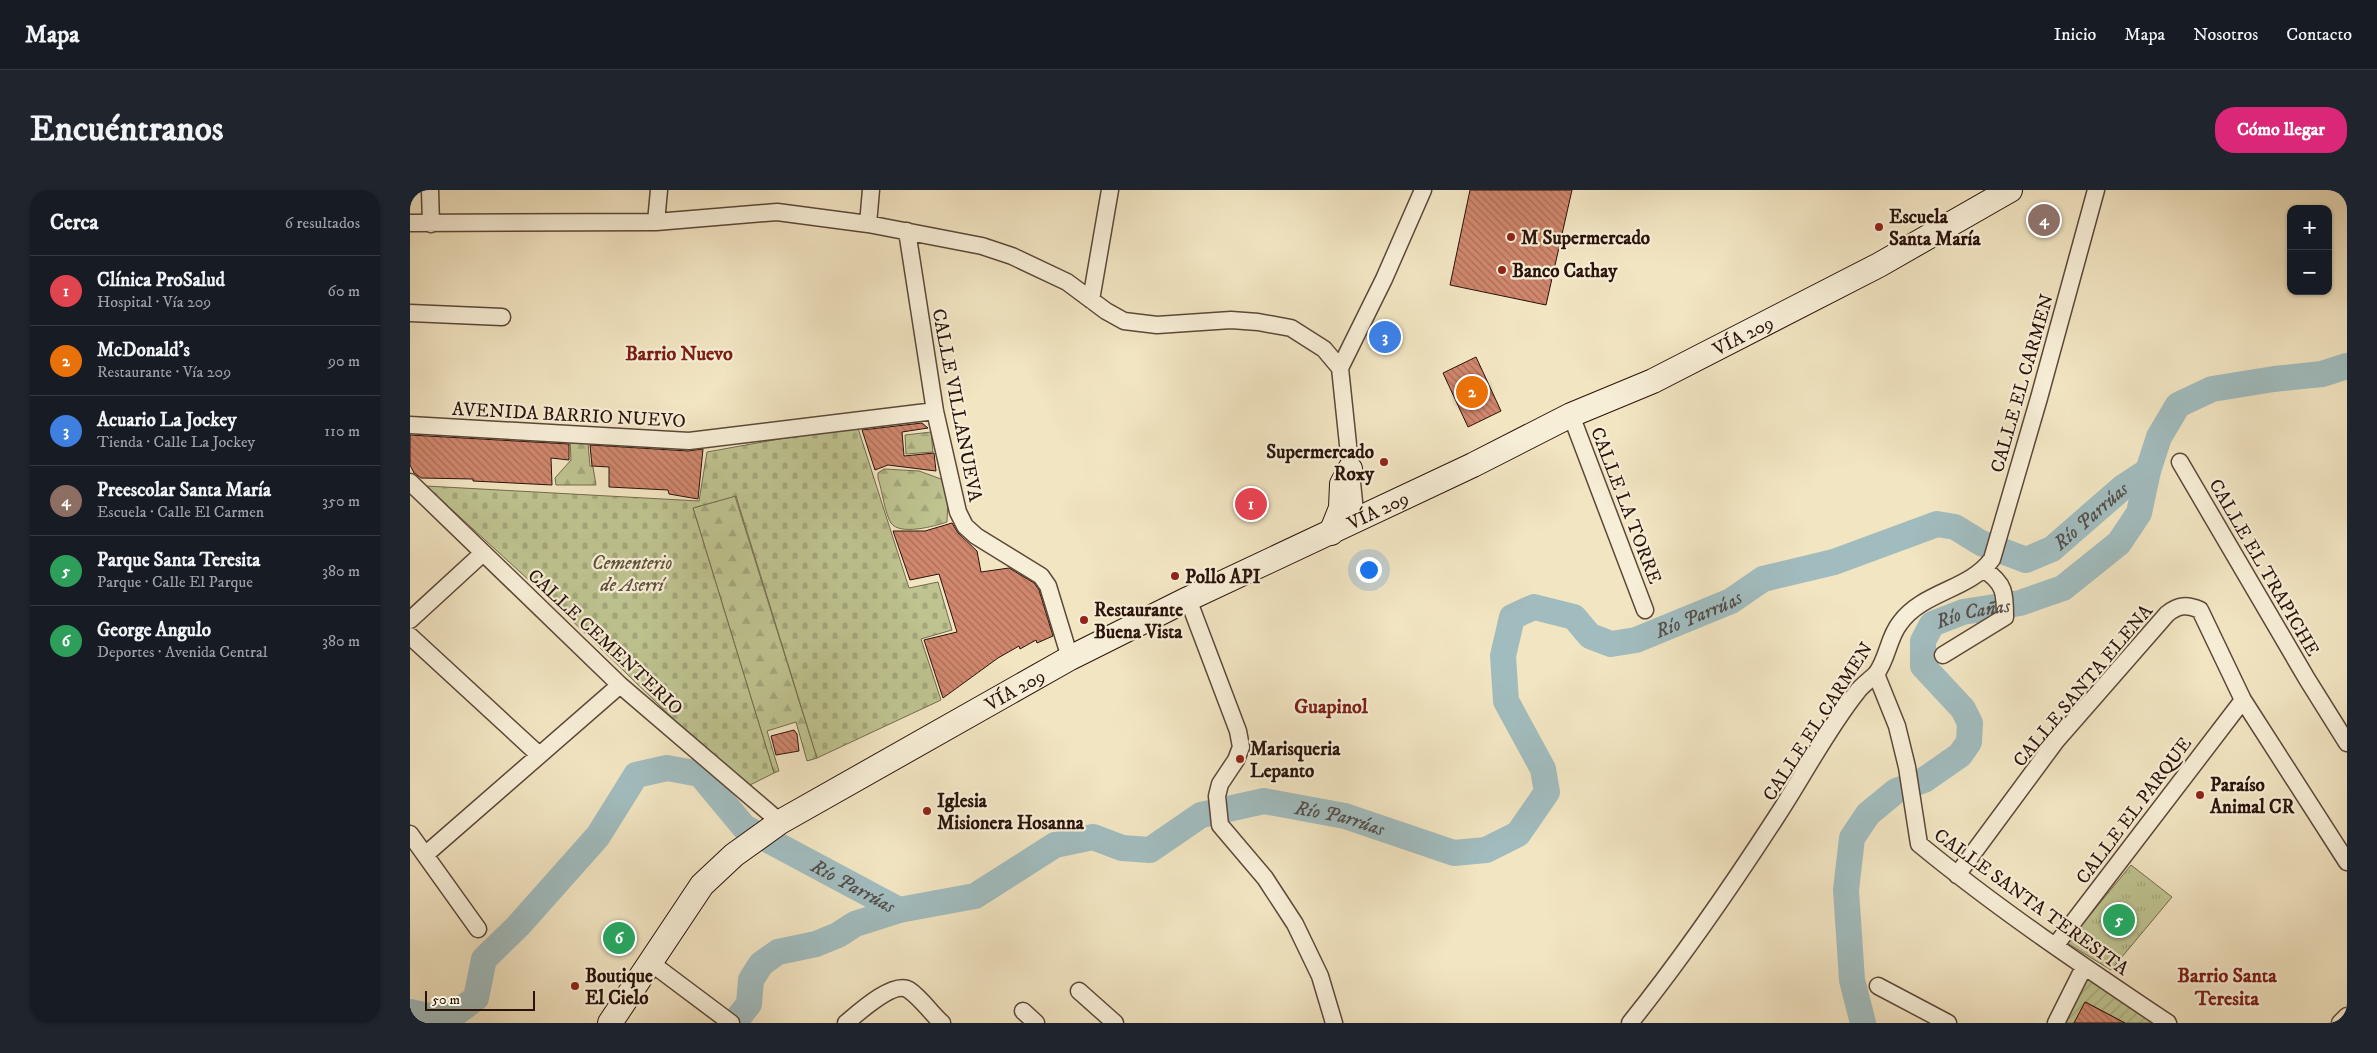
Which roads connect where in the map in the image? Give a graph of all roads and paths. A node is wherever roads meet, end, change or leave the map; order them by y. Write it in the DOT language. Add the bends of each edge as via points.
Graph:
graph roads {
  1 [pos="430,190"];
  2 [pos="659,190"];
  3 [pos="871,190"];
  4 [pos="1110,190"];
  5 [pos="1423,190"];
  6 [pos="2010,190"];
  7 [pos="2096,190"];
  8 [pos="656,222"];
  9 [pos="410,223"];
  10 [pos="431,224"];
  11 [pos="868,224"];
  12 [pos="907,231"];
  13 [pos="1091,300"];
  14 [pos="410,313"];
  15 [pos="502,316"];
  16 [pos="1340,368"];
  17 [pos="935,411"];
  18 [pos="1571,416"];
  19 [pos="410,425"];
  20 [pos="2180,462"];
  21 [pos="1350,469"];
  22 [pos="410,482"];
  23 [pos="1356,521"];
  24 [pos="1331,533"];
  25 [pos="484,554"];
  26 [pos="1988,564"];
  27 [pos="1188,599"];
  28 [pos="1645,610"];
  29 [pos="410,620"];
  30 [pos="410,636"];
  31 [pos="1943,655"];
  32 [pos="1070,658"];
  33 [pos="1876,674"];
  34 [pos="620,685"];
  35 [pos="2244,700"];
  36 [pos="2347,743"];
  37 [pos="538,754"];
  38 [pos="768,831"];
  39 [pos="410,834"];
  40 [pos="425,855"];
  41 [pos="2347,862"];
  42 [pos="1957,875"];
  43 [pos="478,929"];
  44 [pos="2055,946"];
  45 [pos="651,963"];
  46 [pos="2084,967"];
  47 [pos="1878,986"];
  48 [pos="1079,991"];
  49 [pos="1023,1011"];
  50 [pos="2347,1016"];
  51 [pos="728,1021"];
  52 [pos="610,1023"];
  53 [pos="846,1023"];
  54 [pos="942,1023"];
  55 [pos="1036,1023"];
  56 [pos="1115,1023"];
  57 [pos="1334,1023"];
  58 [pos="1630,1023"];
  59 [pos="1948,1023"];
  60 [pos="2056,1023"];
  61 [pos="2168,1023"];
  62 [pos="2340,1023"];
  1 -- 10 [label="street"];
  2 -- 8 [label="street"];
  3 -- 11 [label="street"];
  4 -- 13 [label="street"];
  5 -- 16 [label="street"];
  6 -- 18 [label="main road, VÍA 209" via="1862,274 1653,381"];
  7 -- 26 [label="street, CALLE EL CARMEN" via="2039,398"];
  8 -- 10 [label="street"];
  8 -- 11 [label="street" via="777,212"];
  9 -- 10 [label="street"];
  11 -- 12 [label="street"];
  12 -- 13 [label="street" via="982,246 1012,256 1043,269"];
  12 -- 17 [label="street, CALLE VILLANUEVA"];
  13 -- 16 [label="street" via="1124,321 1138,323 1157,325 1231,320 1291,328 1324,349"];
  14 -- 15 [label="street"];
  16 -- 21 [label="street"];
  17 -- 19 [label="street, AVENIDA BARRIO NUEVO" via="689,441"];
  17 -- 32 [label="street, CALLE VILLANUEVA" via="958,512 965,526 994,549 1042,576"];
  18 -- 23 [label="main road, VÍA 209"];
  18 -- 28 [label="street, CALLE LA TORRE"];
  20 -- 36 [label="street, CALLE EL TRAPICHE"];
  21 -- 23 [label="street"];
  21 -- 24 [label="main road" via="1342,484 1341,508"];
  22 -- 25 [label="street, CALLE CEMENTERIO"];
  23 -- 24 [label="main road, VÍA 209"];
  24 -- 27 [label="main road, VÍA 209"];
  25 -- 29 [label="street"];
  25 -- 34 [label="street, CALLE CEMENTERIO"];
  26 -- 31 [label="street" via="2005,594 2005,617"];
  26 -- 33 [label="street, CALLE EL CARMEN" via="1919,604 1901,621"];
  27 -- 32 [label="main road, VÍA 209"];
  27 -- 57 [label="street" via="1238,731 1241,747 1220,784 1217,796 1220,825 1265,878 1295,924 1320,976"];
  30 -- 37 [label="street"];
  32 -- 38 [label="main road, VÍA 209"];
  33 -- 42 [label="street, CALLE SANTA TERESITA" via="1897,726 1919,844"];
  33 -- 58 [label="street, CALLE EL CARMEN" via="1858,691 1825,737 1715,910"];
  34 -- 37 [label="street"];
  34 -- 38 [label="street, CALLE CEMENTERIO"];
  35 -- 41 [label="street, CALLE SANTA ELENA"];
  35 -- 42 [label="street, CALLE SANTA ELENA" via="2200,610 2186,606 2173,610 2056,742"];
  35 -- 44 [label="street, CALLE EL PARQUE"];
  37 -- 40 [label="street"];
  38 -- 45 [label="main road, VÍA 209" via="734,855 702,885"];
  39 -- 40 [label="street"];
  40 -- 43 [label="street"];
  42 -- 44 [label="street, CALLE SANTA TERESITA"];
  44 -- 46 [label="street, CALLE SANTA TERESITA"];
  45 -- 51 [label="street"];
  45 -- 52 [label="main road, VÍA 209"];
  46 -- 60 [label="street"];
  46 -- 61 [label="street, CALLE SANTA TERESITA"];
  47 -- 59 [label="street"];
  48 -- 56 [label="street"];
  49 -- 55 [label="street"];
  50 -- 62 [label="street"];
  53 -- 54 [label="street" via="900,987 908,989"];
}
